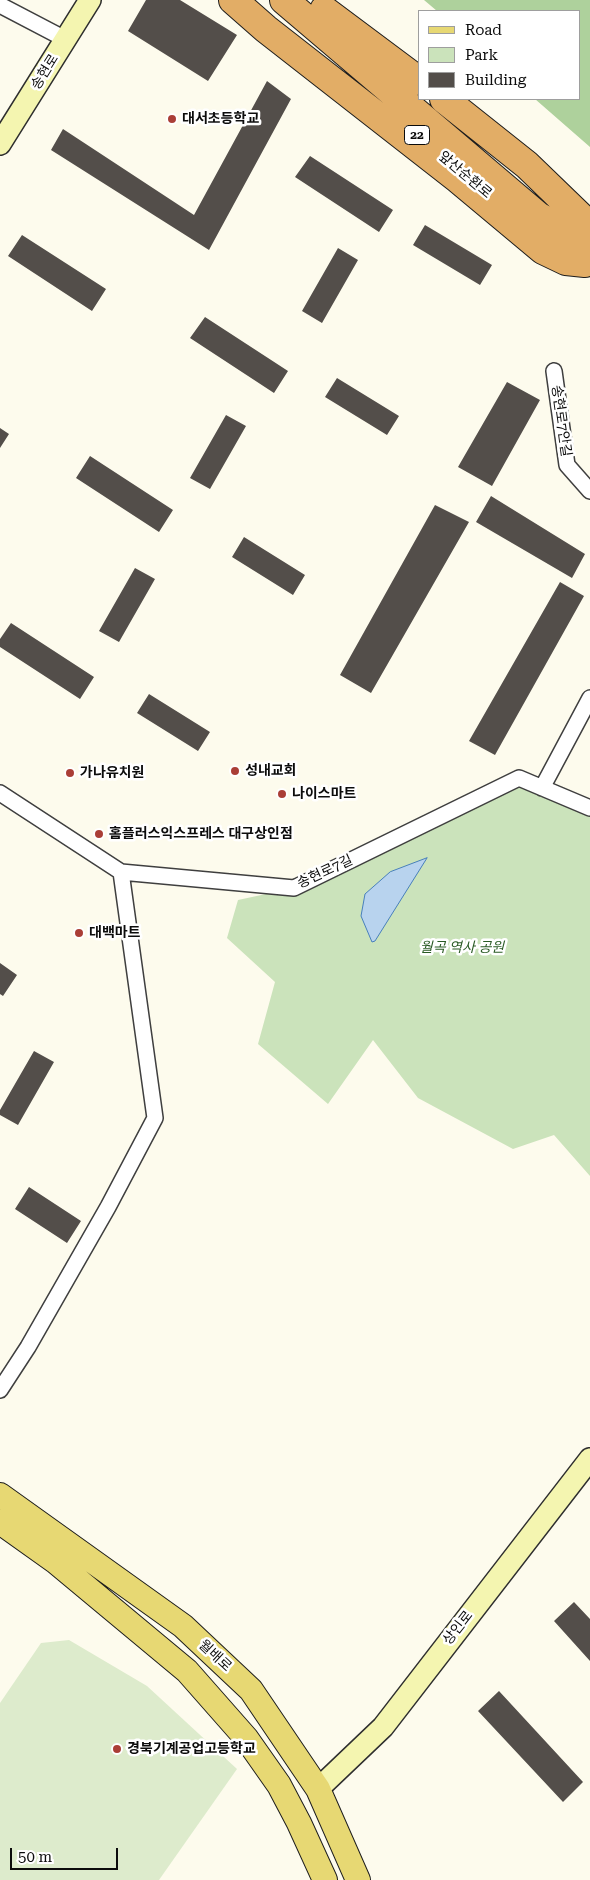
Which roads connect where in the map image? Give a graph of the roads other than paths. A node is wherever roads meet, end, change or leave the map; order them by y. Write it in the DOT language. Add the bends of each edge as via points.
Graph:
graph roads {
  1 [pos="90,0"];
  2 [pos="233,0"];
  3 [pos="254,0"];
  4 [pos="284,0"];
  5 [pos="310,0"];
  6 [pos="0,5"];
  7 [pos="65,39"];
  8 [pos="418,80"];
  9 [pos="445,100"];
  10 [pos="0,144"];
  11 [pos="590,226"];
  12 [pos="588,258"];
  13 [pos="554,372"];
  14 [pos="590,491"];
  15 [pos="590,698"];
  16 [pos="542,788"];
  17 [pos="0,793"];
  18 [pos="590,808"];
  19 [pos="121,872"];
  20 [pos="0,1390"];
  21 [pos="590,1459"];
  22 [pos="0,1496"];
  23 [pos="0,1522"];
  24 [pos="318,1789"];
  25 [pos="325,1880"];
  26 [pos="358,1880"];
  1 -- 7 [label="main road, 송현로"];
  2 -- 12 [label="highway" via="543,250 566,261"];
  3 -- 12 [label="highway, 앞산순환로 / 22" via="526,226"];
  4 -- 12 [label="highway, 앞산순환로 / 22"];
  5 -- 8 [label="highway"];
  6 -- 7 [label="street"];
  7 -- 10 [label="main road, 송현로"];
  9 -- 11 [label="highway" via="527,165"];
  13 -- 14 [label="street, 송현로7안길" via="566,465"];
  15 -- 16 [label="street"];
  16 -- 18 [label="street, 송현로7길"];
  16 -- 19 [label="street, 송현로7길" via="519,778 294,888"];
  17 -- 19 [label="street, 송현로7길"];
  19 -- 20 [label="street" via="155,1118 108,1207"];
  21 -- 24 [label="main road, 상인로" via="384,1727"];
  22 -- 24 [label="main road, 월배로" via="183,1626 251,1690"];
  23 -- 25 [label="main road" via="56,1562 187,1671 246,1738 279,1785"];
  24 -- 26 [label="main road, 월배로"];
}
